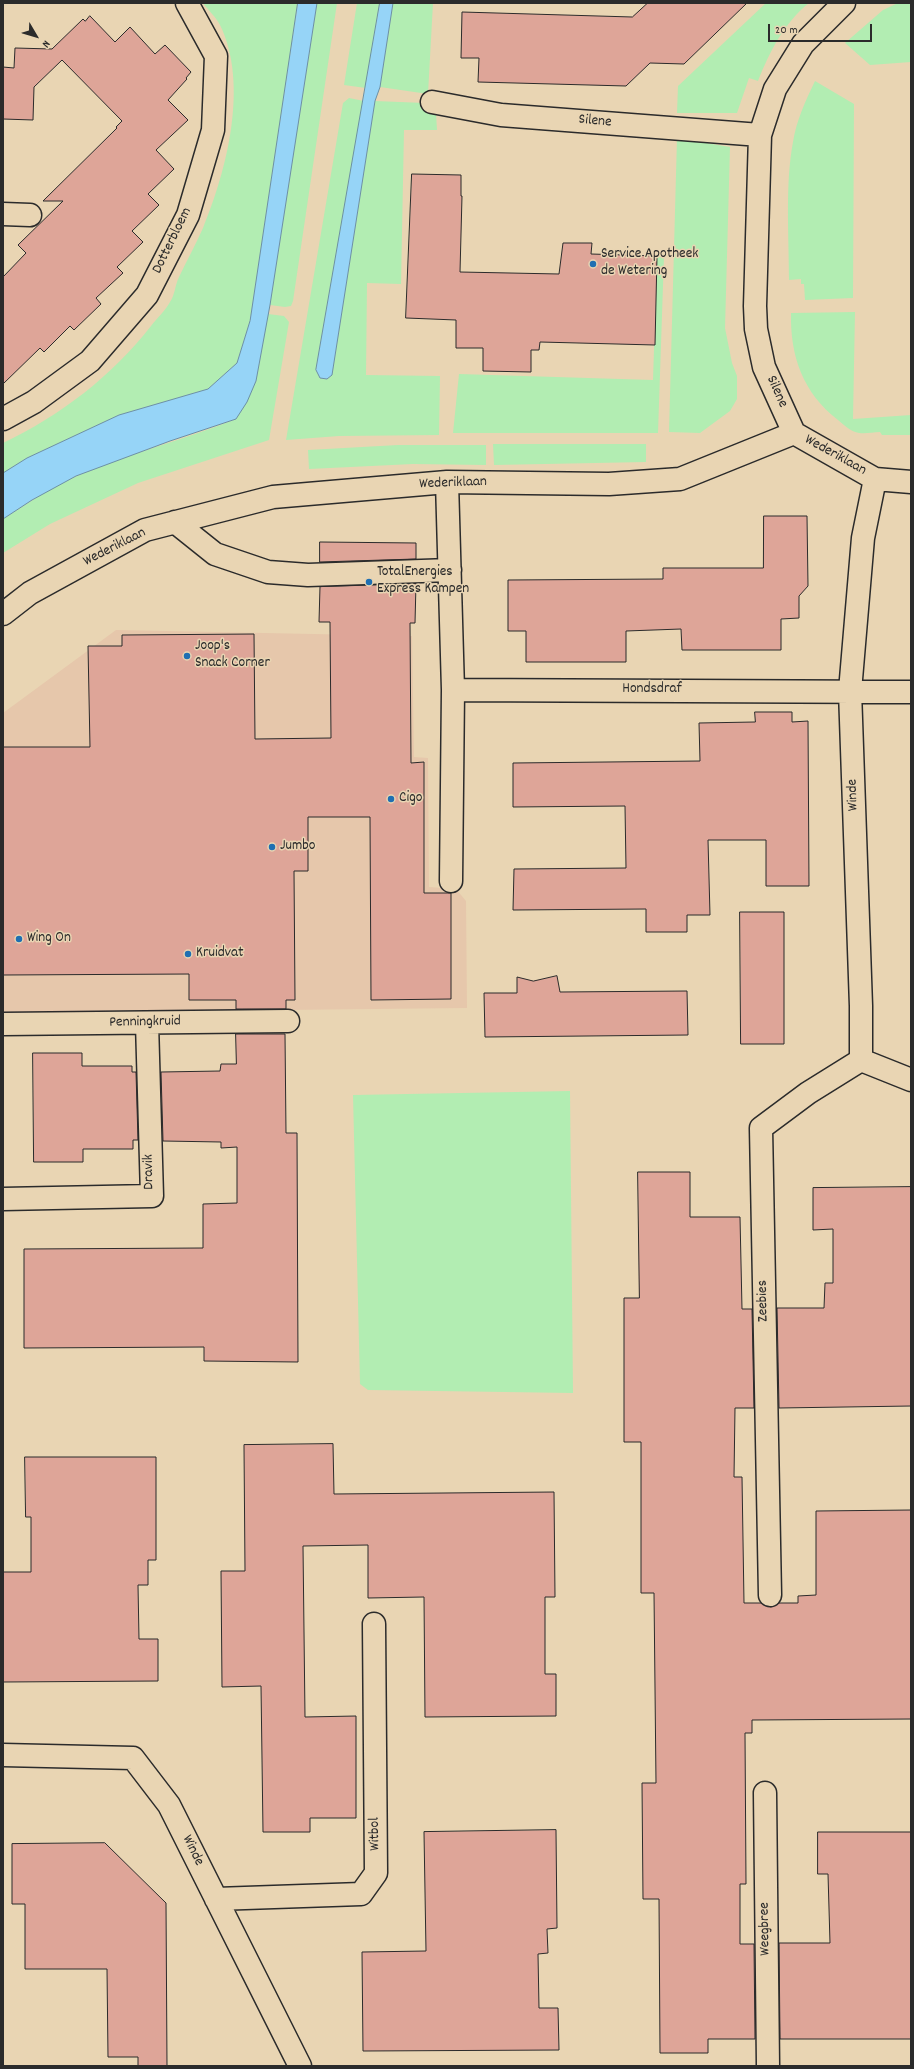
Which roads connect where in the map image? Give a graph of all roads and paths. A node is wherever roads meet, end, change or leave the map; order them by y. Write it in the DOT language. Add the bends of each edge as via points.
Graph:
graph roads {
  1 [pos="187,3"];
  2 [pos="844,3"];
  3 [pos="432,102"];
  4 [pos="760,135"];
  5 [pos="3,214"];
  6 [pos="30,214"];
  7 [pos="3,419"];
  8 [pos="794,433"];
  9 [pos="875,479"];
  10 [pos="447,482"];
  11 [pos="911,482"];
  12 [pos="175,522"];
  13 [pos="450,570"];
  14 [pos="3,614"];
  15 [pos="453,690"];
  16 [pos="850,691"];
  17 [pos="911,692"];
  18 [pos="451,881"];
  19 [pos="288,1021"];
  20 [pos="147,1023"];
  21 [pos="3,1024"];
  22 [pos="861,1060"];
  23 [pos="911,1080"];
  24 [pos="3,1199"];
  25 [pos="770,1595"];
  26 [pos="374,1624"];
  27 [pos="3,1755"];
  28 [pos="764,1793"];
  29 [pos="216,1899"];
  30 [pos="300,2066"];
  31 [pos="768,2066"];
  1 -- 7 [label="street, Dotterbloem" via="216,56 213,130 188,215 147,295 90,361 34,402"];
  2 -- 4 [label="street, Silene" via="804,44 775,89"];
  3 -- 4 [label="street, Silene" via="501,115"];
  4 -- 8 [label="street, Silene" via="754,306 756,329 764,367"];
  5 -- 6 [label="street"];
  8 -- 9 [label="street, Wederiklaan"];
  8 -- 10 [label="street, Wederiklaan" via="680,478 609,484"];
  9 -- 11 [label="street, Wederiklaan"];
  9 -- 16 [label="street, Winde" via="864,538"];
  10 -- 12 [label="street, Wederiklaan" via="273,497"];
  10 -- 13 [label="street"];
  12 -- 13 [label="street" via="215,554 268,572 308,575"];
  12 -- 14 [label="street, Wederiklaan" via="145,530 30,593"];
  13 -- 15 [label="street"];
  15 -- 16 [label="street, Hondsdraf"];
  15 -- 18 [label="street"];
  16 -- 17 [label="street, Hondsdraf"];
  16 -- 22 [label="street, Winde"];
  19 -- 20 [label="street, Penningkruid"];
  20 -- 21 [label="street, Penningkruid"];
  20 -- 24 [label="street, Dravik" via="152,1196"];
  22 -- 23 [label="street"];
  22 -- 25 [label="street, Zeebies" via="808,1093 762,1128"];
  26 -- 29 [label="street, Witbol" via="376,1873 361,1894"];
  27 -- 29 [label="street, Winde" via="133,1758 170,1805"];
  28 -- 31 [label="street, Weegbree"];
  29 -- 30 [label="street, Winde"];
}
